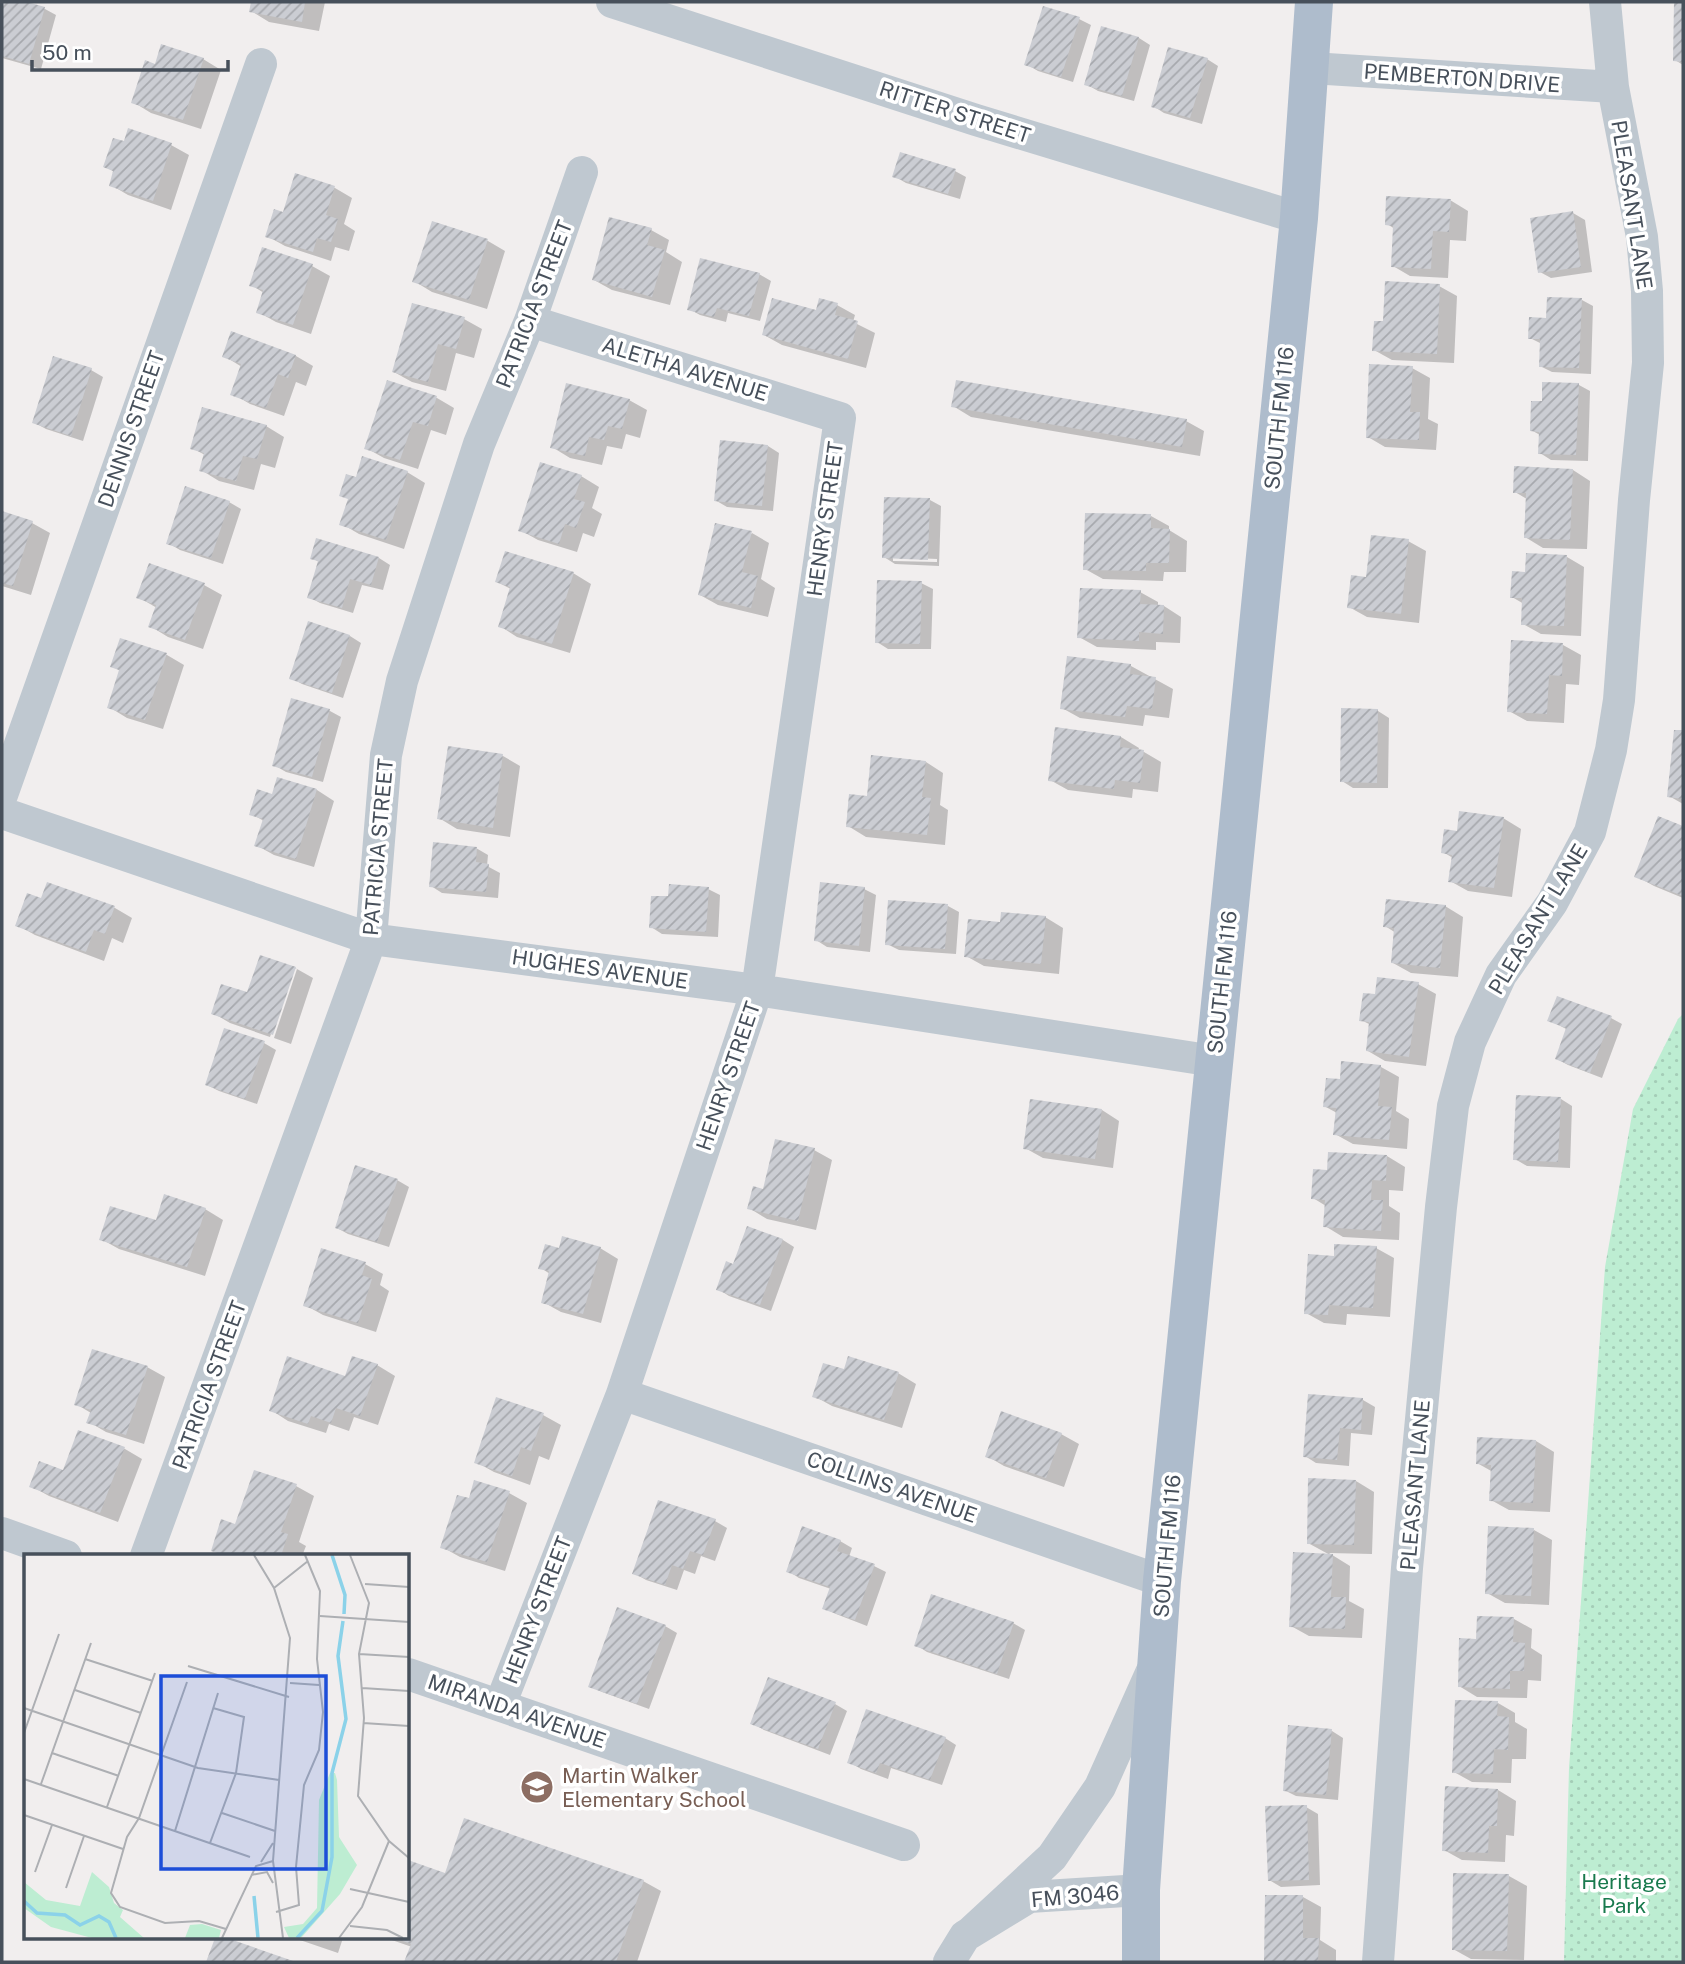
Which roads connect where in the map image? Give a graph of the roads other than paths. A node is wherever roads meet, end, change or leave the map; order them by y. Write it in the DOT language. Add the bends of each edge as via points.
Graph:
graph roads {
  1 [pos="612,2"];
  2 [pos="1314,2"];
  3 [pos="1605,2"];
  4 [pos="261,64"];
  5 [pos="1311,68"];
  6 [pos="1613,88"];
  7 [pos="582,172"];
  8 [pos="1299,218"];
  9 [pos="530,321"];
  10 [pos="840,418"];
  11 [pos="2,795"];
  12 [pos="2,813"];
  13 [pos="371,939"];
  14 [pos="757,990"];
  15 [pos="1214,1061"];
  16 [pos="622,1394"];
  17 [pos="2,1533"];
  18 [pos="60,1554"];
  19 [pos="147,1554"];
  20 [pos="1162,1581"];
  21 [pos="1157,1659"];
  22 [pos="410,1675"];
  23 [pos="500,1705"];
  24 [pos="904,1845"];
  25 [pos="1141,1891"];
  26 [pos="971,1932"];
  27 [pos="949,1962"];
  28 [pos="1141,1962"];
  29 [pos="1378,1962"];
  1 -- 8 [label="street, RITTER STREET"];
  2 -- 5 [label="main road, SOUTH FM 116"];
  3 -- 6 [label="street, PLEASANT LANE"];
  4 -- 11 [label="street, DENNIS STREET"];
  5 -- 6 [label="street, PEMBERTON DRIVE"];
  5 -- 8 [label="main road, SOUTH FM 116"];
  6 -- 29 [label="street, PLEASANT LANE" via="1642,237 1648,339 1619,699 1590,832 1552,902 1502,975 1470,1042 1453,1106 1409,1554"];
  7 -- 9 [label="street, PATRICIA STREET"];
  8 -- 15 [label="main road, SOUTH FM 116"];
  9 -- 10 [label="street, ALETHA AVENUE"];
  9 -- 13 [label="street, PATRICIA STREET" via="479,444 402,681 386,755"];
  10 -- 14 [label="street, HENRY STREET"];
  12 -- 13 [label="street, HUGHES AVENUE"];
  13 -- 14 [label="street, HUGHES AVENUE"];
  13 -- 19 [label="street, PATRICIA STREET"];
  14 -- 15 [label="street, HUGHES AVENUE"];
  14 -- 16 [label="street, HENRY STREET"];
  15 -- 20 [label="main road, SOUTH FM 116"];
  16 -- 20 [label="street, COLLINS AVENUE"];
  16 -- 23 [label="street, HENRY STREET"];
  17 -- 18 [label="street"];
  20 -- 21 [label="main road, SOUTH FM 116"];
  21 -- 25 [label="main road, SOUTH FM 116"];
  21 -- 26 [label="street" via="1100,1787 1052,1857"];
  22 -- 23 [label="street, MIRANDA AVENUE"];
  23 -- 24 [label="street, MIRANDA AVENUE"];
  25 -- 26 [label="street, FM 3046 / FM 3046" via="1029,1897"];
  25 -- 28 [label="main road, SOUTH FM 116"];
  26 -- 27 [label="street, FM 3046 / FM 3046"];
}
